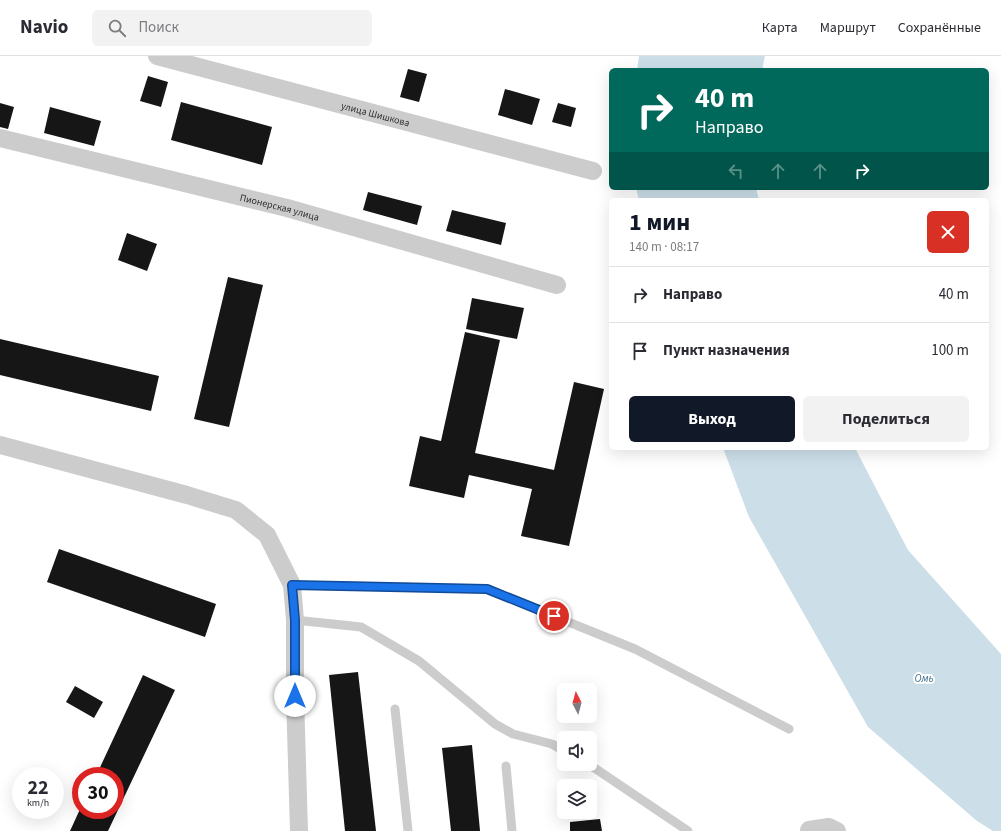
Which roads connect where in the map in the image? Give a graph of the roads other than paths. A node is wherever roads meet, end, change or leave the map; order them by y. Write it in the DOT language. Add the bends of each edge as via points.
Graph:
graph roads {
  1 [pos="157,56"];
  2 [pos="0,138"];
  3 [pos="593,171"];
  4 [pos="557,285"];
  5 [pos="0,445"];
  6 [pos="292,585"];
  7 [pos="295,620"];
  8 [pos="395,709"];
  9 [pos="789,729"];
  10 [pos="557,747"];
  11 [pos="506,766"];
  12 [pos="597,770"];
  13 [pos="809,830"];
  14 [pos="299,831"];
  15 [pos="408,831"];
  16 [pos="512,831"];
  17 [pos="688,831"];
  18 [pos="837,831"];
  1 -- 3 [label="street, улица Шишкова"];
  2 -- 4 [label="street, Пионерская улица" via="287,208"];
  5 -- 6 [label="street" via="236,510 267,535"];
  6 -- 7 [label="street"];
  6 -- 9 [label="lane" via="487,589 635,649"];
  7 -- 10 [label="lane" via="361,627 419,661 495,724 513,734"];
  7 -- 14 [label="street"];
  8 -- 15 [label="lane"];
  11 -- 16 [label="lane"];
  12 -- 17 [label="lane"];
  13 -- 18 [label="street" via="830,827"];
}
